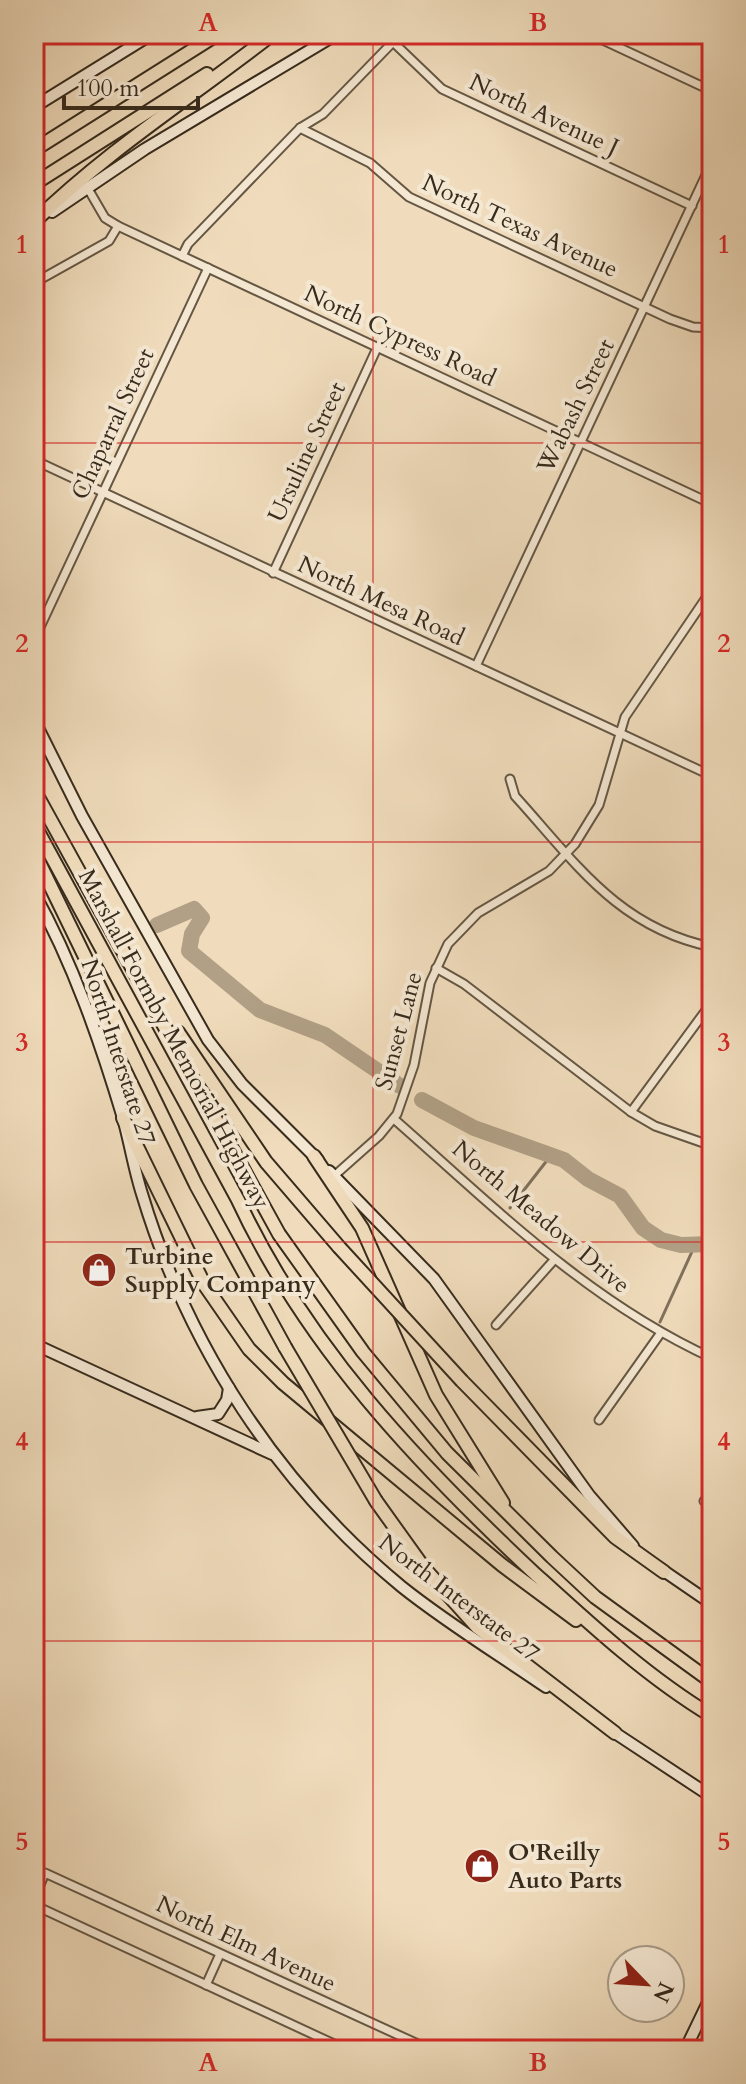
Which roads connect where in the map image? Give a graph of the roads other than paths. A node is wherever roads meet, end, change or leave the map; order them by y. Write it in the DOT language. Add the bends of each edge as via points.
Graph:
graph roads {
  1 [pos="152,34"];
  2 [pos="218,34"];
  3 [pos="337,34"];
  4 [pos="590,34"];
  5 [pos="271,35"];
  6 [pos="34,91"];
  7 [pos="712,91"];
  8 [pos="37,105"];
  9 [pos="300,128"];
  10 [pos="34,150"];
  11 [pos="712,162"];
  12 [pos="34,184"];
  13 [pos="87,187"];
  14 [pos="692,206"];
  15 [pos="34,224"];
  16 [pos="118,226"];
  17 [pos="182,256"];
  18 [pos="208,268"];
  19 [pos="34,283"];
  20 [pos="645,306"];
  21 [pos="712,328"];
  22 [pos="377,348"];
  23 [pos="580,442"];
  24 [pos="34,460"];
  25 [pos="102,492"];
  26 [pos="712,504"];
  27 [pos="273,573"];
  28 [pos="712,589"];
  29 [pos="34,640"];
  30 [pos="476,666"];
  31 [pos="34,720"];
  32 [pos="619,733"];
  33 [pos="712,776"];
  34 [pos="510,779"];
  35 [pos="34,790"];
  36 [pos="34,824"];
  37 [pos="34,852"];
  38 [pos="568,854"];
  39 [pos="34,893"];
  40 [pos="117,941"];
  41 [pos="712,947"];
  42 [pos="436,968"];
  43 [pos="712,1002"];
  44 [pos="631,1112"];
  45 [pos="123,1118"];
  46 [pos="394,1119"];
  47 [pos="712,1146"];
  48 [pos="314,1156"];
  49 [pos="334,1176"];
  50 [pos="554,1260"];
  51 [pos="496,1325"];
  52 [pos="660,1334"];
  53 [pos="34,1344"];
  54 [pos="712,1358"];
  55 [pos="229,1388"];
  56 [pos="193,1417"];
  57 [pos="599,1420"];
  58 [pos="274,1454"];
  59 [pos="510,1516"];
  60 [pos="664,1572"];
  61 [pos="712,1604"];
  62 [pos="712,1682"];
  63 [pos="677,1695"];
  64 [pos="712,1716"];
  65 [pos="615,1733"];
  66 [pos="712,1797"];
  67 [pos="34,1902"];
  68 [pos="220,1954"];
  69 [pos="206,1985"];
  70 [pos="712,1994"];
  71 [pos="347,2050"];
  72 [pos="431,2050"];
  73 [pos="685,2050"];
  1 -- 8 [label="main road"];
  2 -- 10 [label="highway"];
  3 -- 13 [label="main road"];
  4 -- 7 [label="street"];
  5 -- 12 [label="highway"];
  5 -- 15 [label="highway" via="125,141"];
  6 -- 8 [label="street"];
  9 -- 14 [label="street, North Avenue J" via="323,114 393,42 442,89"];
  9 -- 17 [label="street"];
  9 -- 20 [label="street, North Texas Avenue" via="370,163 409,197"];
  11 -- 14 [label="street, Wabash Street"];
  13 -- 15 [label="main road"];
  13 -- 16 [label="street, North Cypress Road" via="105,218"];
  14 -- 20 [label="street, Wabash Street"];
  16 -- 17 [label="street, North Cypress Road"];
  16 -- 19 [label="street" via="109,241"];
  17 -- 18 [label="street, North Cypress Road"];
  18 -- 22 [label="street, North Cypress Road"];
  18 -- 25 [label="street, Chaparral Street"];
  20 -- 21 [label="street, North Texas Avenue" via="693,327"];
  20 -- 23 [label="street, Wabash Street"];
  22 -- 23 [label="street, North Cypress Road"];
  22 -- 27 [label="street, Ursuline Street"];
  23 -- 26 [label="street, North Cypress Road"];
  23 -- 30 [label="street, Wabash Street"];
  24 -- 25 [label="street, North Mesa Road"];
  25 -- 27 [label="street, North Mesa Road"];
  25 -- 29 [label="street, Chaparral Street"];
  27 -- 30 [label="street, North Mesa Road"];
  28 -- 32 [label="street, Sunset Lane" via="631,706"];
  30 -- 32 [label="street, North Mesa Road"];
  31 -- 48 [label="main road" via="208,1040 242,1084"];
  32 -- 33 [label="street, North Mesa Road"];
  32 -- 38 [label="street, Sunset Lane" via="599,805"];
  34 -- 38 [label="street" via="515,796"];
  35 -- 40 [label="highway, Marshall Formby Memorial Highway"];
  36 -- 63 [label="highway, Marshall Formby Memorial Highway" via="261,1251 305,1317 378,1414 449,1492 563,1599"];
  37 -- 65 [label="highway, bridge" via="190,1173 376,1501 424,1568 477,1627"];
  38 -- 41 [label="street" via="627,913 680,939"];
  38 -- 42 [label="street, Sunset Lane" via="463,925"];
  39 -- 45 [label="main road, North Interstate 27" via="71,970"];
  40 -- 59 [label="highway, Marshall Formby Memorial Highway" via="310,1281 425,1429"];
  40 -- 60 [label="highway, bridge" via="241,1129 339,1247 615,1537"];
  42 -- 44 [label="street"];
  42 -- 46 [label="street, Sunset Lane" via="414,1065"];
  43 -- 44 [label="street"];
  44 -- 47 [label="street"];
  45 -- 55 [label="main road, North Interstate 27" via="142,1194 174,1283"];
  45 -- 63 [label="highway" via="204,1284 261,1362 502,1565"];
  46 -- 49 [label="street, Sunset Lane"];
  46 -- 50 [label="street, North Meadow Drive"];
  48 -- 49 [label="main road"];
  48 -- 59 [label="highway" via="362,1228 436,1395"];
  49 -- 60 [label="main road" via="434,1279 589,1495"];
  50 -- 51 [label="street"];
  50 -- 52 [label="street, North Meadow Drive"];
  52 -- 54 [label="street, North Meadow Drive"];
  52 -- 57 [label="street"];
  53 -- 56 [label="main road"];
  55 -- 56 [label="main road" via="218,1414"];
  55 -- 58 [label="main road, North Interstate 27"];
  56 -- 58 [label="main road"];
  58 -- 65 [label="main road, North Interstate 27" via="315,1504 402,1587"];
  59 -- 62 [label="highway, Marshall Formby Memorial Highway" via="595,1597"];
  60 -- 61 [label="main road"];
  63 -- 64 [label="highway, Marshall Formby Memorial Highway"];
  65 -- 66 [label="main road, North Interstate 27"];
  67 -- 68 [label="street, North Elm Avenue" via="45,1873"];
  67 -- 69 [label="street"];
  68 -- 69 [label="street"];
  68 -- 72 [label="street, North Elm Avenue"];
  69 -- 71 [label="street"];
  70 -- 73 [label="main road"];
}
